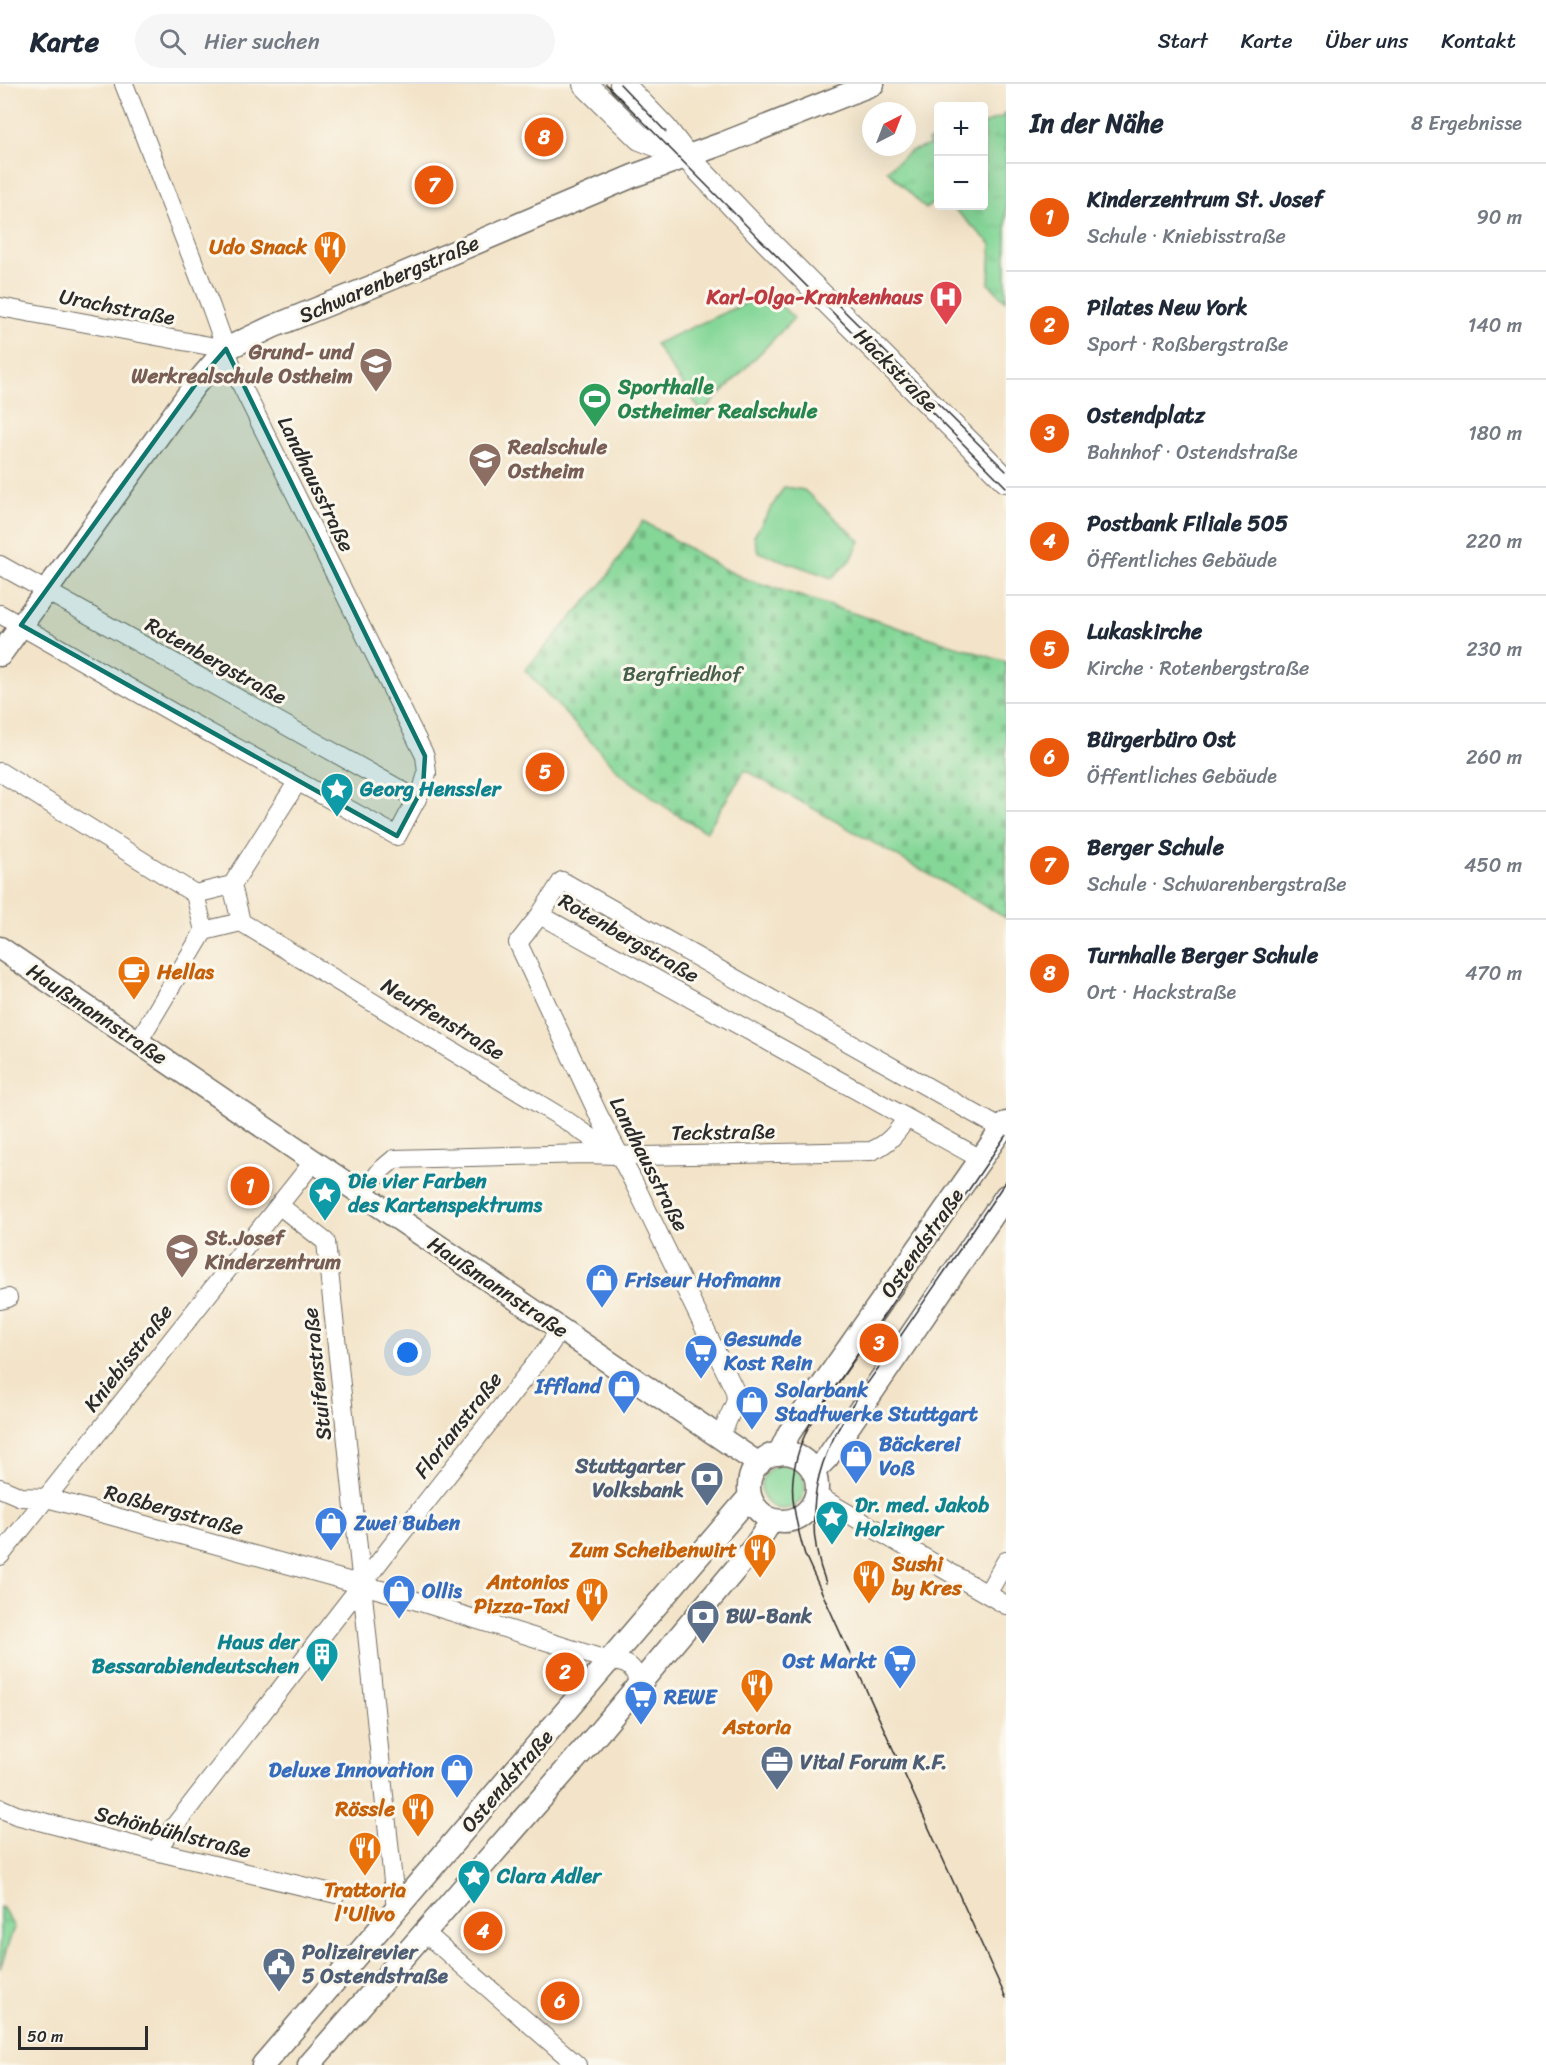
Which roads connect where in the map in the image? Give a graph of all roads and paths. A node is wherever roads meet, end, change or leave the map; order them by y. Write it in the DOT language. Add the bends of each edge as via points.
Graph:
graph roads {
  1 [pos="124,84"];
  2 [pos="585,84"];
  3 [pos="622,84"];
  4 [pos="873,84"];
  5 [pos="686,156"];
  6 [pos="0,307"];
  7 [pos="226,349"];
  8 [pos="1006,480"];
  9 [pos="0,565"];
  10 [pos="46,591"];
  11 [pos="0,614"];
  12 [pos="21,626"];
  13 [pos="0,655"];
  14 [pos="0,772"];
  15 [pos="298,781"];
  16 [pos="417,799"];
  17 [pos="232,885"];
  18 [pos="195,894"];
  19 [pos="540,915"];
  20 [pos="241,922"];
  21 [pos="204,931"];
  22 [pos="0,948"];
  23 [pos="138,1042"];
  24 [pos="906,1119"];
  25 [pos="1004,1126"];
  26 [pos="620,1156"];
  27 [pos="981,1159"];
  28 [pos="314,1161"];
  29 [pos="362,1194"];
  30 [pos="1006,1196"];
  31 [pos="280,1206"];
  32 [pos="560,1329"];
  33 [pos="720,1437"];
  34 [pos="769,1459"];
  35 [pos="813,1472"];
  36 [pos="0,1488"];
  37 [pos="816,1495"];
  38 [pos="750,1496"];
  39 [pos="46,1498"];
  40 [pos="772,1520"];
  41 [pos="0,1556"];
  42 [pos="1006,1561"];
  43 [pos="362,1585"];
  44 [pos="987,1594"];
  45 [pos="1006,1605"];
  46 [pos="610,1661"];
  47 [pos="638,1686"];
  48 [pos="0,1808"];
  49 [pos="155,1851"];
  50 [pos="336,1894"];
  51 [pos="396,1910"];
  52 [pos="424,1932"];
  53 [pos="263,2065"];
  54 [pos="309,2065"];
  55 [pos="576,2065"];
  1 -- 7 [label="street, Landhausstraße"];
  2 -- 5 [label="main road, Hackstraße" via="640,138"];
  3 -- 5 [label="main road, Hackstraße"];
  4 -- 5 [label="street, Schwarenbergstraße"];
  5 -- 7 [label="street, Schwarenbergstraße"];
  5 -- 8 [label="main road, Hackstraße"];
  6 -- 7 [label="street, Urachstraße"];
  7 -- 10 [label="street, Schwarenbergstraße" via="195,385"];
  7 -- 16 [label="street, Landhausstraße" via="425,756 427,773"];
  9 -- 10 [label="street, Rotenbergstraße"];
  10 -- 12 [label="street, Schwarenbergstraße"];
  10 -- 16 [label="street, Rotenbergstraße"];
  11 -- 12 [label="street"];
  12 -- 13 [label="street, Schwarenbergstraße"];
  12 -- 15 [label="street"];
  14 -- 18 [label="street"];
  15 -- 16 [label="street" via="397,836"];
  15 -- 17 [label="street"];
  17 -- 18 [label="street"];
  17 -- 20 [label="street"];
  18 -- 21 [label="street"];
  19 -- 24 [label="street, Rotenbergstraße"];
  19 -- 25 [label="street, Rotenbergstraße" via="562,881"];
  19 -- 26 [label="street, Landhausstraße" via="518,943"];
  20 -- 21 [label="street"];
  20 -- 26 [label="street, Neuffenstraße"];
  21 -- 23 [label="street"];
  22 -- 23 [label="street, Haußmannstraße"];
  23 -- 28 [label="street, Haußmannstraße"];
  24 -- 26 [label="street, Teckstraße" via="896,1136 871,1151"];
  24 -- 27 [label="street, Rotenbergstraße"];
  25 -- 27 [label="street, Ostendstraße"];
  26 -- 29 [label="street, Teckstraße" via="394,1159"];
  26 -- 33 [label="street, Landhausstraße" via="735,1391 736,1401"];
  27 -- 34 [label="street, Ostendstraße"];
  28 -- 29 [label="street, Haußmannstraße"];
  28 -- 31 [label="street, Kniebisstraße"];
  29 -- 32 [label="street, Haußmannstraße"];
  30 -- 35 [label="street, Ostendstraße" via="827,1458"];
  31 -- 39 [label="street, Kniebisstraße"];
  31 -- 43 [label="street, Stuifenstraße" via="326,1242"];
  32 -- 33 [label="street, Haußmannstraße"];
  32 -- 43 [label="street, Florianstraße"];
  33 -- 34 [label="street, Haußmannstraße"];
  34 -- 35 [label="street" via="797,1456"];
  34 -- 38 [label="street" via="750,1480"];
  35 -- 37 [label="street"];
  36 -- 39 [label="street, Roßbergstraße" via="21,1497"];
  37 -- 40 [label="street" via="811,1507 798,1519"];
  37 -- 44 [label="street"];
  38 -- 40 [label="street" via="759,1511"];
  38 -- 46 [label="street, Ostendstraße"];
  39 -- 41 [label="street, Kniebisstraße"];
  39 -- 43 [label="street, Roßbergstraße"];
  40 -- 47 [label="street, Ostendstraße" via="755,1546"];
  42 -- 44 [label="street"];
  43 -- 46 [label="street, Roßbergstraße"];
  43 -- 49 [label="street, Florianstraße"];
  43 -- 51 [label="street, Stuifenstraße"];
  44 -- 45 [label="street"];
  46 -- 47 [label="street" via="629,1665 637,1675"];
  46 -- 51 [label="street, Ostendstraße"];
  47 -- 52 [label="street, Ostendstraße"];
  48 -- 49 [label="street, Schönbühlstraße"];
  49 -- 50 [label="street, Schönbühlstraße"];
  51 -- 53 [label="street, Ostendstraße"];
  52 -- 54 [label="street, Ostendstraße"];
  52 -- 55 [label="street"];
}
